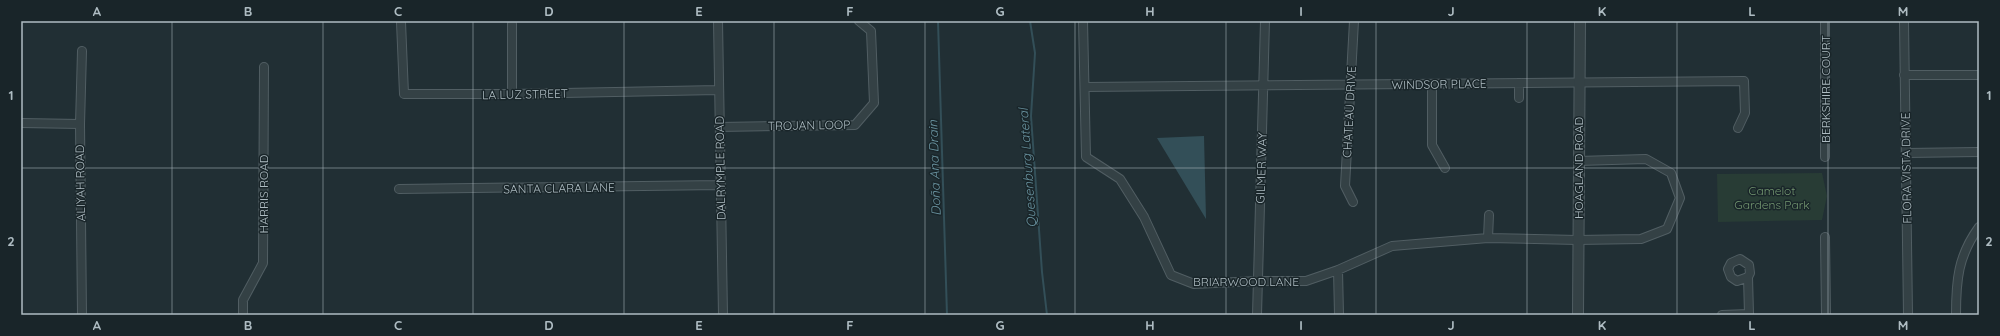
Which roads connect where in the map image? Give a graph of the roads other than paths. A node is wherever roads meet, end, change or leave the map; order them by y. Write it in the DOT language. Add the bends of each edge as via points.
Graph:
graph roads {
  1 [pos="718,21"];
  2 [pos="859,21"];
  3 [pos="1083,21"];
  4 [pos="1265,21"];
  5 [pos="1354,21"];
  6 [pos="1580,21"];
  7 [pos="1825,21"];
  8 [pos="1904,21"];
  9 [pos="401,22"];
  10 [pos="512,24"];
  11 [pos="82,51"];
  12 [pos="264,67"];
  13 [pos="1904,75"];
  14 [pos="1979,75"];
  15 [pos="1579,81"];
  16 [pos="1519,83"];
  17 [pos="1263,84"];
  18 [pos="1350,85"];
  19 [pos="1432,85"];
  20 [pos="1085,87"];
  21 [pos="718,90"];
  22 [pos="512,94"];
  23 [pos="1519,98"];
  24 [pos="21,123"];
  25 [pos="80,124"];
  26 [pos="719,127"];
  27 [pos="1738,128"];
  28 [pos="1979,152"];
  29 [pos="1906,153"];
  30 [pos="1825,157"];
  31 [pos="1578,161"];
  32 [pos="1445,168"];
  33 [pos="720,185"];
  34 [pos="399,189"];
  35 [pos="1353,202"];
  36 [pos="1489,215"];
  37 [pos="1979,227"];
  38 [pos="1825,237"];
  39 [pos="1488,238"];
  40 [pos="1577,240"];
  41 [pos="1338,270"];
  42 [pos="1748,277"];
  43 [pos="1258,281"];
  44 [pos="82,315"];
  45 [pos="243,315"];
  46 [pos="723,315"];
  47 [pos="1256,315"];
  48 [pos="1338,315"];
  49 [pos="1578,315"];
  50 [pos="1722,315"];
  51 [pos="1826,315"];
  52 [pos="1908,315"];
  53 [pos="1956,315"];
  1 -- 21 [label="street, DALRYMPLE ROAD"];
  2 -- 26 [label="street, TROJAN LOOP" via="871,31 874,103 855,125"];
  3 -- 20 [label="street, BRIARWOOD LANE"];
  4 -- 17 [label="street, GILMER WAY"];
  5 -- 18 [label="street, CHATEAU DRIVE"];
  6 -- 15 [label="street, HOAGLAND ROAD"];
  7 -- 30 [label="street, BERKSHIRE COURT"];
  8 -- 13 [label="street, FLORA VISTA DRIVE"];
  9 -- 22 [label="street, LA LUZ STREET" via="404,94"];
  10 -- 22 [label="street"];
  11 -- 25 [label="street, ALIYAH ROAD"];
  12 -- 45 [label="street, HARRIS ROAD" via="263,263 243,300"];
  13 -- 14 [label="street"];
  13 -- 29 [label="street, FLORA VISTA DRIVE"];
  15 -- 16 [label="street, WINDSOR PLACE"];
  15 -- 27 [label="street, WINDSOR PLACE" via="1744,81 1745,113"];
  15 -- 31 [label="street, HOAGLAND ROAD"];
  16 -- 19 [label="street, WINDSOR PLACE"];
  16 -- 23 [label="street"];
  17 -- 18 [label="street, WINDSOR PLACE"];
  17 -- 20 [label="street, WINDSOR PLACE"];
  17 -- 43 [label="street, GILMER WAY"];
  18 -- 19 [label="street, WINDSOR PLACE"];
  18 -- 35 [label="street, CHATEAU DRIVE" via="1346,186"];
  19 -- 32 [label="street" via="1432,145"];
  20 -- 43 [label="street, BRIARWOOD LANE" via="1086,157 1120,179 1144,217 1170,275 1194,284"];
  21 -- 22 [label="street, LA LUZ STREET"];
  21 -- 26 [label="street, DALRYMPLE ROAD"];
  24 -- 25 [label="street"];
  25 -- 44 [label="street, ALIYAH ROAD"];
  26 -- 33 [label="street, DALRYMPLE ROAD"];
  28 -- 29 [label="street"];
  29 -- 52 [label="street, FLORA VISTA DRIVE"];
  31 -- 40 [label="street, HOAGLAND ROAD"];
  31 -- 40 [label="street, BRIARWOOD LANE" via="1646,159 1671,172 1680,198 1667,229 1641,239"];
  33 -- 34 [label="street, SANTA CLARA LANE"];
  33 -- 46 [label="street, DALRYMPLE ROAD"];
  36 -- 39 [label="street"];
  37 -- 53 [label="street" via="1969,241 1960,263 1956,288"];
  38 -- 51 [label="street"];
  39 -- 40 [label="street, BRIARWOOD LANE"];
  39 -- 41 [label="street, BRIARWOOD LANE" via="1392,246"];
  40 -- 49 [label="street, HOAGLAND ROAD"];
  41 -- 43 [label="street, BRIARWOOD LANE" via="1306,281"];
  41 -- 48 [label="street"];
  42 -- 50 [label="street" via="1749,314"];
  43 -- 47 [label="street, GILMER WAY"];
}
